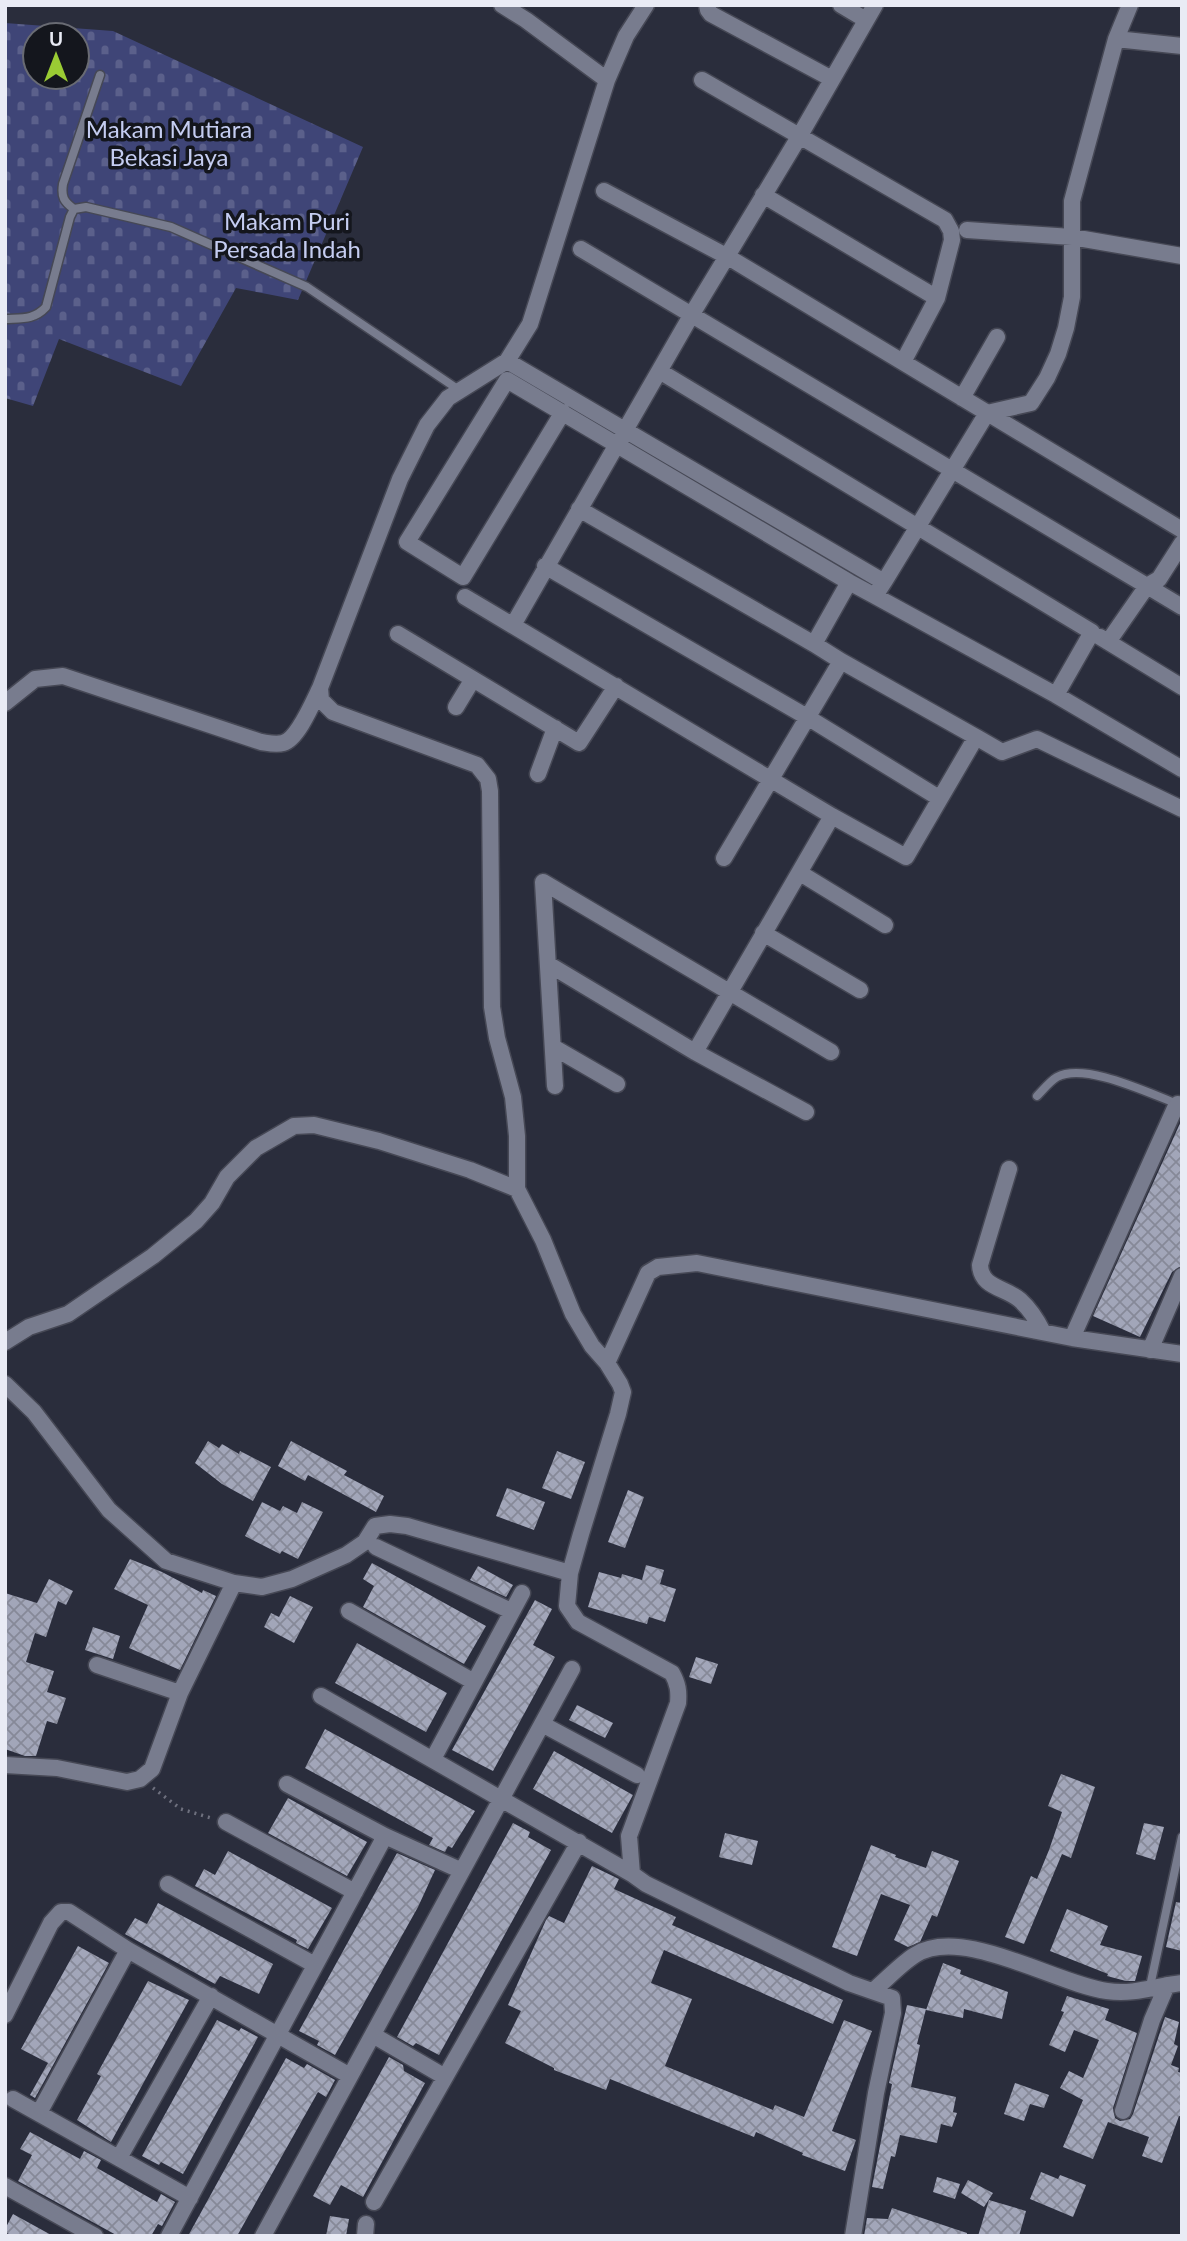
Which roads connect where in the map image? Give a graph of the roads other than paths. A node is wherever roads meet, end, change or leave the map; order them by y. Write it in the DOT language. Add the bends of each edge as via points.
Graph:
graph roads {
  1 [pos="502,5"];
  2 [pos="646,5"];
  3 [pos="707,5"];
  4 [pos="841,5"];
  5 [pos="875,5"];
  6 [pos="1130,5"];
  7 [pos="866,20"];
  8 [pos="1116,39"];
  9 [pos="1180,41"];
  10 [pos="100,75"];
  11 [pos="832,79"];
  12 [pos="607,80"];
  13 [pos="702,80"];
  14 [pos="799,137"];
  15 [pos="604,191"];
  16 [pos="763,195"];
  17 [pos="74,209"];
  18 [pos="967,230"];
  19 [pos="1072,237"];
  20 [pos="581,249"];
  21 [pos="1182,256"];
  22 [pos="728,257"];
  23 [pos="937,298"];
  24 [pos="692,314"];
  25 [pos="5,319"];
  26 [pos="997,337"];
  27 [pos="507,361"];
  28 [pos="902,362"];
  29 [pos="661,372"];
  30 [pos="459,390"];
  31 [pos="962,398"];
  32 [pos="563,412"];
  33 [pos="987,413"];
  34 [pos="626,430"];
  35 [pos="617,445"];
  36 [pos="953,469"];
  37 [pos="579,509"];
  38 [pos="918,528"];
  39 [pos="1182,530"];
  40 [pos="1182,543"];
  41 [pos="545,566"];
  42 [pos="849,582"];
  43 [pos="1147,586"];
  44 [pos="880,589"];
  45 [pos="465,597"];
  46 [pos="1182,607"];
  47 [pos="513,625"];
  48 [pos="1092,632"];
  49 [pos="398,634"];
  50 [pos="1108,642"];
  51 [pos="814,644"];
  52 [pos="841,661"];
  53 [pos="473,679"];
  54 [pos="615,686"];
  55 [pos="1182,687"];
  56 [pos="320,688"];
  57 [pos="1056,695"];
  58 [pos="5,703"];
  59 [pos="456,707"];
  60 [pos="807,717"];
  61 [pos="555,728"];
  62 [pos="976,737"];
  63 [pos="1182,769"];
  64 [pos="538,774"];
  65 [pos="771,778"];
  66 [pos="940,798"];
  67 [pos="1182,809"];
  68 [pos="832,816"];
  69 [pos="724,858"];
  70 [pos="800,873"];
  71 [pos="885,925"];
  72 [pos="763,933"];
  73 [pos="548,964"];
  74 [pos="860,990"];
  75 [pos="730,991"];
  76 [pos="554,1046"];
  77 [pos="695,1052"];
  78 [pos="831,1052"];
  79 [pos="617,1084"];
  80 [pos="555,1086"];
  81 [pos="1037,1096"];
  82 [pos="1180,1104"];
  83 [pos="806,1112"];
  84 [pos="1009,1169"];
  85 [pos="517,1189"];
  86 [pos="1182,1276"];
  87 [pos="1043,1332"];
  88 [pos="1072,1338"];
  89 [pos="5,1342"];
  90 [pos="1150,1350"];
  91 [pos="1182,1354"];
  92 [pos="607,1363"];
  93 [pos="5,1384"];
  94 [pos="376,1547"];
  95 [pos="570,1573"];
  96 [pos="234,1583"];
  97 [pos="522,1593"];
  98 [pos="349,1611"];
  99 [pos="511,1611"];
  100 [pos="97,1665"];
  101 [pos="572,1669"];
  102 [pos="474,1682"];
  103 [pos="180,1693"];
  104 [pos="321,1696"];
  105 [pos="542,1724"];
  106 [pos="433,1759"];
  107 [pos="5,1765"];
  108 [pos="637,1775"];
  109 [pos="287,1784"];
  110 [pos="501,1798"];
  111 [pos="226,1822"];
  112 [pos="385,1836"];
  113 [pos="1182,1838"];
  114 [pos="579,1842"];
  115 [pos="462,1871"];
  116 [pos="632,1874"];
  117 [pos="168,1884"];
  118 [pos="355,1892"];
  119 [pos="128,1950"];
  120 [pos="315,1965"];
  121 [pos="1175,1984"];
  122 [pos="874,1990"];
  123 [pos="1149,1991"];
  124 [pos="211,1996"];
  125 [pos="5,2015"];
  126 [pos="278,2033"];
  127 [pos="373,2035"];
  128 [pos="351,2076"];
  129 [pos="445,2077"];
  130 [pos="13,2099"];
  131 [pos="1123,2111"];
  132 [pos="39,2113"];
  133 [pos="119,2158"];
  134 [pos="5,2186"];
  135 [pos="190,2198"];
  136 [pos="374,2202"];
  137 [pos="95,2236"];
  138 [pos="169,2236"];
  139 [pos="263,2236"];
  140 [pos="853,2236"];
  1 -- 12 [label="street"];
  2 -- 12 [label="street"];
  3 -- 11 [label="street" via="711,14"];
  4 -- 7 [label="street"];
  5 -- 7 [label="street"];
  6 -- 8 [label="street"];
  7 -- 11 [label="street"];
  8 -- 9 [label="street"];
  8 -- 19 [label="street" via="1072,201"];
  10 -- 17 [label="lane" via="63,184 64,202"];
  11 -- 14 [label="street"];
  12 -- 27 [label="street" via="536,307"];
  13 -- 14 [label="street"];
  14 -- 16 [label="street"];
  14 -- 23 [label="street" via="945,220 952,240"];
  15 -- 22 [label="street"];
  16 -- 22 [label="street"];
  16 -- 23 [label="street"];
  17 -- 25 [label="lane" via="46,307 39,315"];
  17 -- 30 [label="lane" via="86,207 171,227 307,287"];
  18 -- 19 [label="street"];
  19 -- 21 [label="street"];
  19 -- 33 [label="street" via="1072,297 1047,378 1031,403"];
  20 -- 24 [label="street"];
  22 -- 24 [label="street"];
  22 -- 28 [label="street"];
  23 -- 28 [label="street"];
  24 -- 29 [label="street"];
  24 -- 36 [label="street"];
  26 -- 31 [label="street"];
  27 -- 30 [label="street"];
  27 -- 34 [label="street"];
  28 -- 31 [label="street"];
  29 -- 34 [label="street"];
  29 -- 38 [label="street"];
  30 -- 56 [label="street" via="439,407 413,449"];
  31 -- 33 [label="street"];
  32 -- 32 [label="street" via="507,380 407,542 463,577"];
  32 -- 35 [label="street"];
  33 -- 36 [label="street"];
  33 -- 39 [label="street"];
  34 -- 35 [label="street"];
  34 -- 44 [label="street"];
  35 -- 37 [label="street"];
  35 -- 42 [label="street"];
  36 -- 38 [label="street"];
  36 -- 43 [label="street"];
  37 -- 41 [label="street"];
  37 -- 51 [label="street"];
  38 -- 44 [label="street"];
  38 -- 48 [label="street"];
  40 -- 43 [label="street" via="1159,579"];
  41 -- 47 [label="street"];
  41 -- 60 [label="street"];
  42 -- 44 [label="street"];
  42 -- 51 [label="street"];
  43 -- 46 [label="street"];
  43 -- 50 [label="street"];
  44 -- 57 [label="street"];
  45 -- 47 [label="street"];
  47 -- 54 [label="street"];
  48 -- 50 [label="street"];
  48 -- 57 [label="street"];
  49 -- 53 [label="street"];
  50 -- 55 [label="street"];
  51 -- 52 [label="street"];
  52 -- 60 [label="street"];
  52 -- 62 [label="street"];
  53 -- 59 [label="street"];
  53 -- 61 [label="street"];
  54 -- 61 [label="street" via="579,743"];
  54 -- 65 [label="street"];
  56 -- 58 [label="street" via="293,738 274,744 63,676 35,679"];
  56 -- 85 [label="street" via="321,700 332,712 477,765 488,779 492,1007 513,1097"];
  57 -- 63 [label="street"];
  60 -- 65 [label="street"];
  60 -- 66 [label="street"];
  61 -- 64 [label="street"];
  62 -- 66 [label="street"];
  62 -- 67 [label="street" via="1002,752 1037,739"];
  65 -- 68 [label="street"];
  65 -- 69 [label="street"];
  66 -- 68 [label="street" via="906,857"];
  68 -- 70 [label="street"];
  70 -- 71 [label="street"];
  70 -- 72 [label="street"];
  72 -- 74 [label="street"];
  72 -- 75 [label="street"];
  73 -- 75 [label="street" via="543,882"];
  73 -- 76 [label="street"];
  73 -- 77 [label="street"];
  75 -- 77 [label="street"];
  75 -- 78 [label="street"];
  76 -- 79 [label="street"];
  76 -- 80 [label="street"];
  77 -- 83 [label="street"];
  81 -- 82 [label="lane" via="1056,1077 1090,1072"];
  82 -- 88 [label="street"];
  84 -- 87 [label="street" via="981,1274 987,1282 1019,1298"];
  85 -- 89 [label="street" via="379,1141 314,1125 294,1126 256,1148 227,1177 196,1221 153,1256 68,1314 29,1326"];
  85 -- 92 [label="street" via="573,1314"];
  86 -- 90 [label="street"];
  87 -- 88 [label="street"];
  87 -- 92 [label="street" via="761,1274 676,1263 648,1273"];
  88 -- 90 [label="street"];
  90 -- 91 [label="street"];
  92 -- 95 [label="street" via="623,1392 622,1400"];
  93 -- 96 [label="street" via="34,1412 109,1510 166,1561"];
  94 -- 99 [label="street"];
  95 -- 96 [label="street" via="390,1524 375,1526 365,1542 346,1555 292,1578 262,1587"];
  95 -- 116 [label="street" via="567,1606 578,1622 671,1674 677,1682 678,1703 629,1836"];
  96 -- 103 [label="street"];
  97 -- 99 [label="street"];
  98 -- 102 [label="street"];
  99 -- 102 [label="street"];
  100 -- 103 [label="street"];
  101 -- 105 [label="street"];
  102 -- 106 [label="street"];
  103 -- 107 [label="street" via="152,1769 140,1779 127,1782 57,1768"];
  104 -- 106 [label="street"];
  105 -- 108 [label="street"];
  105 -- 110 [label="street"];
  106 -- 110 [label="street"];
  109 -- 112 [label="street"];
  110 -- 114 [label="street"];
  110 -- 115 [label="street"];
  111 -- 118 [label="street"];
  112 -- 115 [label="street"];
  112 -- 118 [label="street"];
  113 -- 123 [label="lane"];
  114 -- 116 [label="street"];
  114 -- 129 [label="street"];
  115 -- 127 [label="street"];
  116 -- 122 [label="street" via="771,1946"];
  117 -- 120 [label="street"];
  118 -- 120 [label="street"];
  119 -- 124 [label="street"];
  119 -- 125 [label="street" via="69,1912 61,1912 51,1923"];
  119 -- 132 [label="street"];
  120 -- 126 [label="street"];
  121 -- 123 [label="street"];
  121 -- 131 [label="street" via="1152,2020"];
  122 -- 123 [label="street" via="914,1955 937,1947 958,1947 985,1951 1086,1987"];
  122 -- 140 [label="street" via="892,1998 893,2014"];
  124 -- 126 [label="street"];
  124 -- 133 [label="street"];
  126 -- 128 [label="street"];
  126 -- 135 [label="street"];
  127 -- 128 [label="street"];
  127 -- 129 [label="street"];
  128 -- 139 [label="street"];
  129 -- 136 [label="street"];
  130 -- 132 [label="street"];
  132 -- 133 [label="street"];
  133 -- 135 [label="street"];
  134 -- 137 [label="street"];
  135 -- 138 [label="street"];
}
